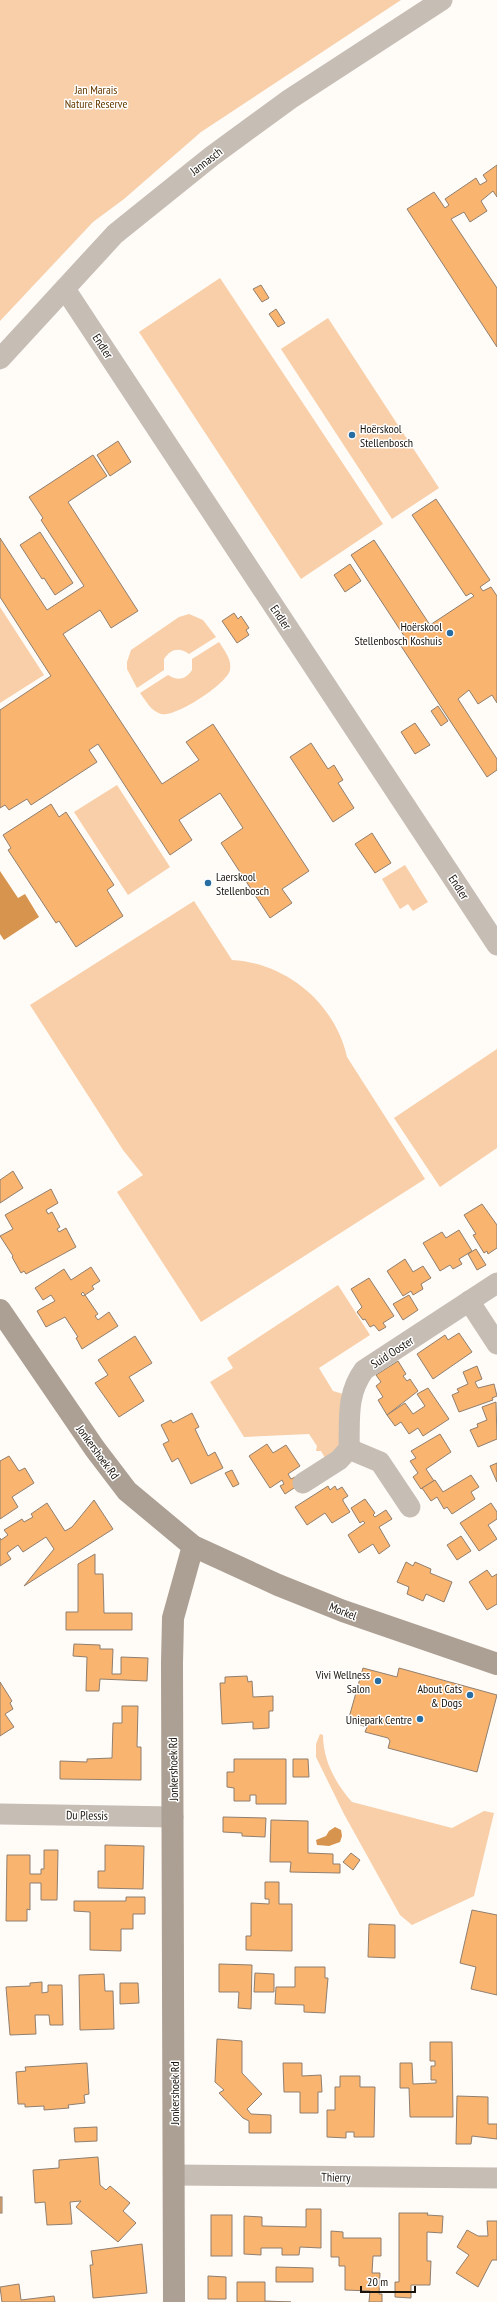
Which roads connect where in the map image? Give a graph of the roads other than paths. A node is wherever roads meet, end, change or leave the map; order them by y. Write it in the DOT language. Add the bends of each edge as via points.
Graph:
graph roads {
  1 [pos="442,0"];
  2 [pos="65,289"];
  3 [pos="0,359"];
  4 [pos="497,945"];
  5 [pos="497,1283"];
  6 [pos="470,1301"];
  7 [pos="0,1310"];
  8 [pos="497,1344"];
  9 [pos="350,1450"];
  10 [pos="303,1483"];
  11 [pos="410,1507"];
  12 [pos="193,1546"];
  13 [pos="497,1664"];
  14 [pos="0,1814"];
  15 [pos="173,1817"];
  16 [pos="174,2175"];
  17 [pos="497,2178"];
  18 [pos="174,2302"];
  1 -- 2 [label="street, Jannasch" via="290,99 212,156 115,234"];
  2 -- 3 [label="street, Jannasch"];
  2 -- 4 [label="street, Endler"];
  5 -- 6 [label="street, Suid Ooster"];
  6 -- 8 [label="street"];
  6 -- 9 [label="street, Suid Ooster" via="364,1370 353,1389 350,1404"];
  7 -- 12 [label="street, Jonkershoek Rd" via="95,1449 127,1490"];
  9 -- 10 [label="street"];
  9 -- 11 [label="street" via="380,1462"];
  12 -- 13 [label="street, Morkel" via="343,1611"];
  12 -- 15 [label="street, Jonkershoek Rd" via="173,1618"];
  14 -- 15 [label="street, Du Plessis"];
  15 -- 16 [label="street, Jonkershoek Rd"];
  16 -- 17 [label="street, Thierry"];
  16 -- 18 [label="street, Jonkershoek Rd"];
}
